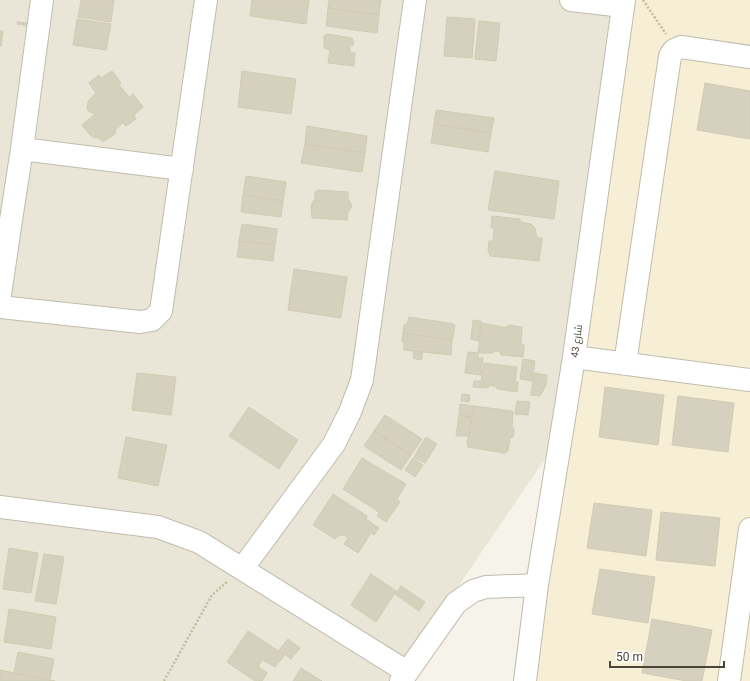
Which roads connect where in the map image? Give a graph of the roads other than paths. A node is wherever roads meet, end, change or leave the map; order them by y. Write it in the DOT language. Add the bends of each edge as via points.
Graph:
graph roads {
  1 [pos="42,0"];
  2 [pos="206,0"];
  3 [pos="415,0"];
  4 [pos="571,0"];
  5 [pos="630,2"];
  6 [pos="750,58"];
  7 [pos="22,149"];
  8 [pos="182,169"];
  9 [pos="5,219"];
  10 [pos="0,295"];
  11 [pos="0,307"];
  12 [pos="574,357"];
  13 [pos="626,364"];
  14 [pos="750,380"];
  15 [pos="0,507"];
  16 [pos="750,529"];
  17 [pos="242,569"];
  18 [pos="537,585"];
  19 [pos="404,677"];
  20 [pos="525,681"];
  21 [pos="729,681"];
  1 -- 7 [label="street"];
  2 -- 8 [label="street"];
  3 -- 17 [label="street" via="362,380 334,444"];
  4 -- 5 [label="street"];
  5 -- 12 [label="street, شارع 43"];
  6 -- 13 [label="street" via="681,47 670,56"];
  7 -- 8 [label="street"];
  7 -- 9 [label="street"];
  8 -- 11 [label="street" via="162,311 152,320 140,322"];
  9 -- 10 [label="street"];
  12 -- 13 [label="street"];
  12 -- 18 [label="street, شارع 43"];
  13 -- 14 [label="street"];
  15 -- 17 [label="street" via="158,527 199,542"];
  16 -- 21 [label="street"];
  17 -- 19 [label="street"];
  18 -- 19 [label="street" via="486,587 473,591 456,603"];
  18 -- 20 [label="street, شارع 43"];
}
